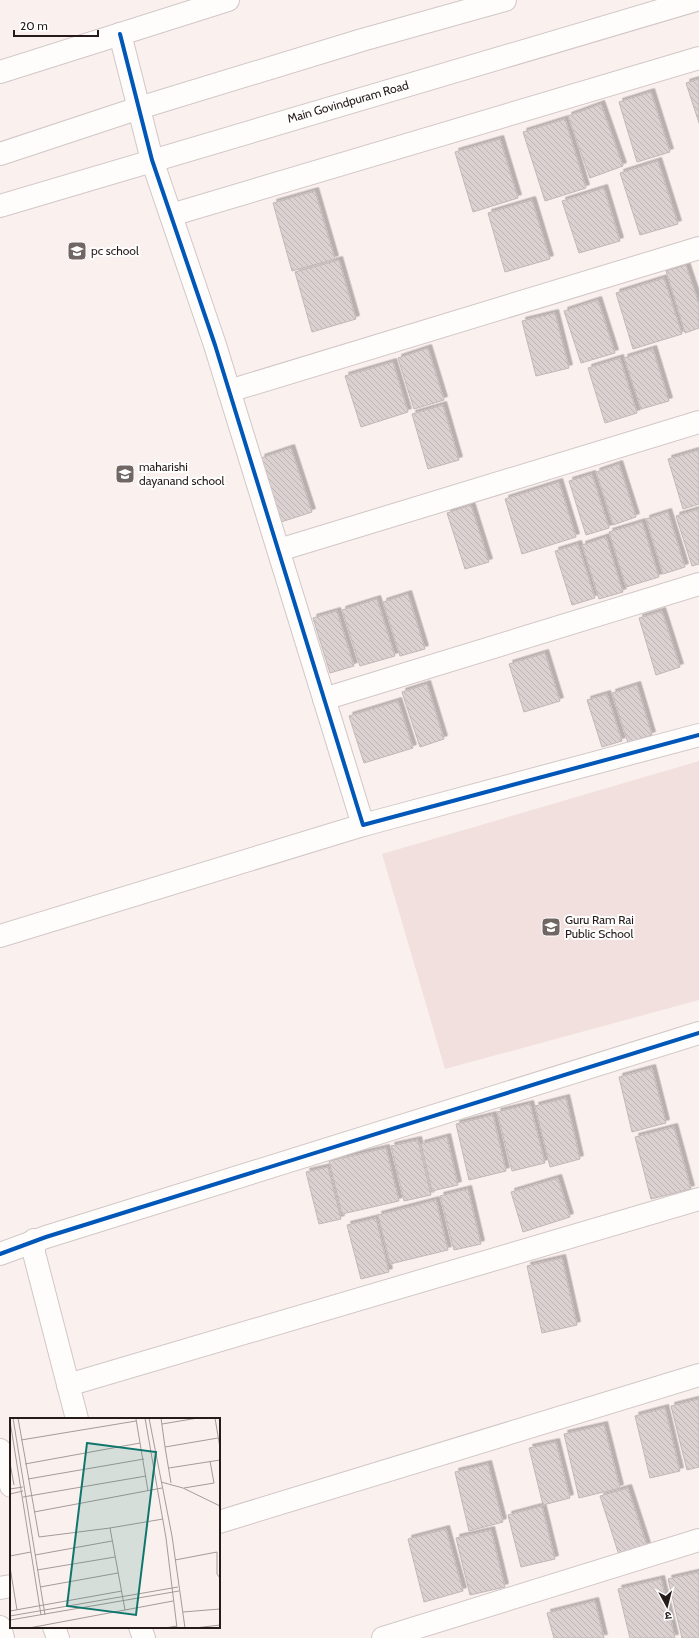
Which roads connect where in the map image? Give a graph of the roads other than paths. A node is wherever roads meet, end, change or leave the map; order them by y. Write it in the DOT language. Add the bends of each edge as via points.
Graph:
graph roads {
  1 [pos="228,0"];
  2 [pos="505,0"];
  3 [pos="696,0"];
  4 [pos="120,34"];
  5 [pos="699,58"];
  6 [pos="0,72"];
  7 [pos="139,108"];
  8 [pos="0,154"];
  9 [pos="152,160"];
  10 [pos="0,206"];
  11 [pos="171,215"];
  12 [pos="699,248"];
  13 [pos="229,391"];
  14 [pos="699,422"];
  15 [pos="279,550"];
  16 [pos="699,584"];
  17 [pos="324,699"];
  18 [pos="699,735"];
  19 [pos="363,825"];
  20 [pos="0,936"];
  21 [pos="699,1033"];
  22 [pos="699,1199"];
  23 [pos="34,1240"];
  24 [pos="0,1254"];
  25 [pos="699,1375"];
  26 [pos="68,1385"];
  27 [pos="77,1418"];
  28 [pos="0,1450"];
  29 [pos="10,1483"];
  30 [pos="220,1522"];
  31 [pos="699,1540"];
  32 [pos="10,1586"];
  33 [pos="0,1588"];
  34 [pos="0,1627"];
  35 [pos="54,1628"];
  36 [pos="140,1628"];
  37 [pos="4,1638"];
  38 [pos="58,1638"];
  39 [pos="144,1638"];
  40 [pos="383,1638"];
  1 -- 4 [label="street"];
  2 -- 7 [label="street" via="362,40"];
  3 -- 9 [label="street, Main Govindpuram Road"];
  4 -- 6 [label="street"];
  4 -- 7 [label="street"];
  5 -- 11 [label="street"];
  7 -- 8 [label="street"];
  7 -- 9 [label="street"];
  9 -- 10 [label="street, Main Govindpuram Road"];
  9 -- 11 [label="street"];
  11 -- 13 [label="street"];
  12 -- 13 [label="street"];
  13 -- 15 [label="street"];
  14 -- 15 [label="street"];
  15 -- 17 [label="street"];
  16 -- 17 [label="street"];
  17 -- 19 [label="street"];
  18 -- 19 [label="street"];
  19 -- 20 [label="street"];
  21 -- 23 [label="street"];
  22 -- 26 [label="street"];
  23 -- 24 [label="street"];
  23 -- 26 [label="street" via="34,1253"];
  25 -- 30 [label="street"];
  26 -- 27 [label="street"];
  28 -- 29 [label="street"];
  31 -- 40 [label="street"];
  32 -- 33 [label="street"];
  34 -- 37 [label="street"];
  35 -- 38 [label="street"];
  36 -- 39 [label="street"];
}
